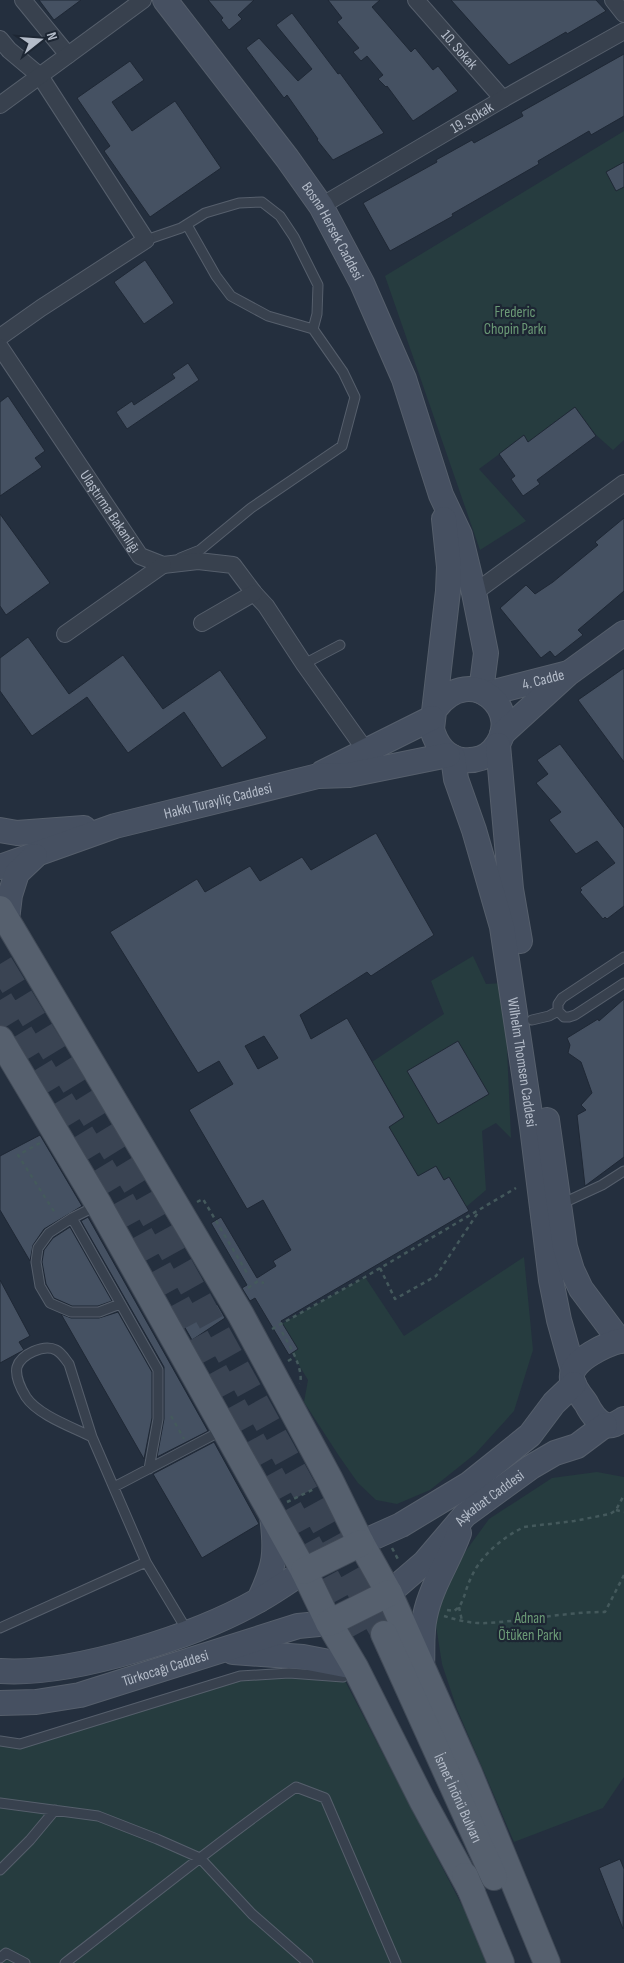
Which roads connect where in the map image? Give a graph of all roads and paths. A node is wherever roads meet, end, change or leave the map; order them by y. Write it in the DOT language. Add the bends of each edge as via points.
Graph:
graph roads {
  1 [pos="23,0"];
  2 [pos="143,0"];
  3 [pos="165,0"];
  4 [pos="416,0"];
  5 [pos="612,0"];
  6 [pos="624,14"];
  7 [pos="624,31"];
  8 [pos="0,39"];
  9 [pos="68,55"];
  10 [pos="40,76"];
  11 [pos="503,99"];
  12 [pos="0,105"];
  13 [pos="320,206"];
  14 [pos="187,224"];
  15 [pos="146,240"];
  16 [pos="313,329"];
  17 [pos="0,337"];
  18 [pos="0,347"];
  19 [pos="624,483"];
  20 [pos="441,495"];
  21 [pos="163,565"];
  22 [pos="254,593"];
  23 [pos="474,593"];
  24 [pos="202,623"];
  25 [pos="65,634"];
  26 [pos="621,640"];
  27 [pos="340,644"];
  28 [pos="304,664"];
  29 [pos="569,673"];
  30 [pos="484,693"];
  31 [pos="434,713"];
  32 [pos="500,739"];
  33 [pos="366,751"];
  34 [pos="450,756"];
  35 [pos="318,776"];
  36 [pos="115,826"];
  37 [pos="0,830"];
  38 [pos="37,854"];
  39 [pos="0,867"];
  40 [pos="4,915"];
  41 [pos="624,957"];
  42 [pos="624,983"];
  43 [pos="558,1011"];
  44 [pos="532,1020"];
  45 [pos="0,1039"];
  46 [pos="42,1142"];
  47 [pos="624,1171"];
  48 [pos="516,1188"];
  49 [pos="99,1204"];
  50 [pos="559,1206"];
  51 [pos="480,1208"];
  52 [pos="54,1213"];
  53 [pos="72,1218"];
  54 [pos="216,1220"];
  55 [pos="380,1268"];
  56 [pos="247,1273"];
  57 [pos="120,1304"];
  58 [pos="270,1330"];
  59 [pos="282,1332"];
  60 [pos="622,1340"];
  61 [pos="284,1354"];
  62 [pos="295,1357"];
  63 [pos="574,1377"];
  64 [pos="298,1391"];
  65 [pos="170,1416"];
  66 [pos="618,1425"];
  67 [pos="225,1429"];
  68 [pos="92,1437"];
  69 [pos="185,1440"];
  70 [pos="149,1469"];
  71 [pos="114,1487"];
  72 [pos="318,1488"];
  73 [pos="624,1496"];
  74 [pos="278,1509"];
  75 [pos="616,1510"];
  76 [pos="624,1512"];
  77 [pos="465,1515"];
  78 [pos="361,1543"];
  79 [pos="146,1562"];
  80 [pos="304,1571"];
  81 [pos="624,1575"];
  82 [pos="389,1593"];
  83 [pos="258,1600"];
  84 [pos="443,1616"];
  85 [pos="462,1621"];
  86 [pos="329,1623"];
  87 [pos="0,1628"];
  88 [pos="188,1632"];
  89 [pos="221,1651"];
  90 [pos="361,1655"];
  91 [pos="422,1667"];
  92 [pos="0,1671"];
  93 [pos="0,1703"];
  94 [pos="0,1741"];
  95 [pos="0,1803"];
  96 [pos="55,1810"];
  97 [pos="200,1858"];
  98 [pos="0,1870"];
  99 [pos="0,1958"];
  100 [pos="24,1963"];
  101 [pos="65,1963"];
  102 [pos="308,1963"];
  103 [pos="396,1963"];
  104 [pos="501,1963"];
  105 [pos="531,1963"];
  106 [pos="548,1963"];
  1 -- 9 [label="street"];
  2 -- 9 [label="street"];
  3 -- 13 [label="main road, Bosna Hersek Caddesi" via="288,158"];
  4 -- 11 [label="street, 10. Sokak"];
  5 -- 6 [label="street"];
  7 -- 11 [label="street, 19. Sokak"];
  8 -- 10 [label="street"];
  9 -- 10 [label="street"];
  10 -- 12 [label="street"];
  10 -- 15 [label="street"];
  11 -- 13 [label="street, 19. Sokak"];
  13 -- 20 [label="main road, Bosna Hersek Caddesi" via="362,283 404,379"];
  14 -- 15 [label="lane"];
  14 -- 16 [label="lane" via="231,296 268,316"];
  14 -- 16 [label="lane" via="205,213 239,203 262,202 280,216 318,285"];
  15 -- 17 [label="street"];
  16 -- 21 [label="lane" via="343,372 355,397 342,446 251,508 200,550"];
  18 -- 21 [label="street, Ulaştırma Bakanlığı" via="140,556"];
  19 -- 23 [label="street"];
  20 -- 23 [label="main road" via="460,535"];
  20 -- 31 [label="main road" via="449,567"];
  21 -- 22 [label="street, Ulaştırma Bakanlığı" via="198,561 233,565"];
  21 -- 25 [label="street"];
  22 -- 24 [label="street"];
  22 -- 28 [label="street, Ulaştırma Bakanlığı"];
  23 -- 30 [label="main road" via="486,653"];
  26 -- 29 [label="main road"];
  27 -- 28 [label="lane"];
  28 -- 33 [label="street, Ulaştırma Bakanlığı"];
  29 -- 30 [label="main road, 4. Cadde"];
  29 -- 32 [label="main road, 4. Cadde"];
  30 -- 31 [label="main road" via="464,689 452,692 443,698"];
  30 -- 32 [label="main road" via="495,701 501,711 504,722"];
  31 -- 33 [label="main road, Hakkı Turayliç Caddesi"];
  31 -- 34 [label="main road" via="432,729 435,739"];
  32 -- 34 [label="main road" via="490,753 480,758 470,761"];
  32 -- 44 [label="main road, Wilhelm Thomsen Caddesi" via="512,889"];
  33 -- 35 [label="main road, Hakkı Turayliç Caddesi"];
  34 -- 35 [label="main road, Hakkı Turayliç Caddesi" via="349,775"];
  34 -- 63 [label="main road, Wilhelm Thomsen Caddesi" via="502,927 551,1280"];
  35 -- 36 [label="main road, Hakkı Turayliç Caddesi"];
  36 -- 37 [label="main road, Hakkı Turayliç Caddesi" via="17,833"];
  36 -- 38 [label="main road, Hakkı Turayliç Caddesi"];
  38 -- 39 [label="main road, Hakkı Turayliç Caddesi"];
  38 -- 40 [label="main road" via="17,874"];
  40 -- 78 [label="main road" via="241,1315"];
  41 -- 43 [label="lane" via="562,998"];
  42 -- 43 [label="lane" via="575,1015 564,1017"];
  43 -- 44 [label="lane"];
  44 -- 50 [label="main road, Wilhelm Thomsen Caddesi"];
  45 -- 49 [label="main road"];
  46 -- 52 [label="path" via="18,1154"];
  47 -- 50 [label="lane"];
  48 -- 51 [label="path"];
  49 -- 53 [label="lane"];
  49 -- 67 [label="main road"];
  50 -- 60 [label="main road, Wilhelm Thomsen Caddesi" via="572,1270 581,1289"];
  51 -- 55 [label="path"];
  51 -- 55 [label="path" via="436,1276 395,1299"];
  53 -- 57 [label="lane"];
  53 -- 57 [label="lane" via="49,1234 38,1248 36,1262 40,1286 50,1303 72,1312 99,1312"];
  54 -- 56 [label="path"];
  55 -- 58 [label="path"];
  57 -- 70 [label="lane" via="158,1370 158,1419"];
  59 -- 62 [label="path"];
  60 -- 63 [label="main road, Aşkabat Caddesi" via="585,1356"];
  61 -- 62 [label="path" via="288,1361"];
  62 -- 64 [label="path" via="301,1379"];
  63 -- 66 [label="main road, Wilhelm Thomsen Caddesi" via="592,1413"];
  63 -- 78 [label="main road, Aşkabat Caddesi" via="530,1435 469,1484 402,1525"];
  65 -- 69 [label="path"];
  66 -- 77 [label="main road, Aşkabat Caddesi" via="531,1467"];
  67 -- 70 [label="lane"];
  67 -- 74 [label="main road"];
  68 -- 68 [label="lane" via="69,1364 63,1356 55,1349 44,1348 20,1360 16,1369 26,1398 48,1414"];
  68 -- 71 [label="lane"];
  70 -- 71 [label="lane"];
  71 -- 79 [label="lane"];
  72 -- 74 [label="path"];
  73 -- 75 [label="path"];
  74 -- 80 [label="main road"];
  74 -- 83 [label="main road" via="271,1575"];
  75 -- 76 [label="path"];
  75 -- 85 [label="path" via="610,1514 524,1527 516,1531 485,1555 476,1567 459,1607"];
  77 -- 82 [label="main road, Aşkabat Caddesi" via="425,1562"];
  77 -- 91 [label="main road" via="428,1602 424,1618"];
  78 -- 80 [label="main road"];
  78 -- 82 [label="main road"];
  79 -- 87 [label="lane"];
  79 -- 88 [label="lane"];
  80 -- 83 [label="main road, Türkocağı Caddesi"];
  80 -- 86 [label="main road"];
  81 -- 85 [label="path" via="605,1612 485,1623"];
  82 -- 86 [label="main road"];
  82 -- 91 [label="main road"];
  83 -- 88 [label="main road, Türkocağı Caddesi"];
  84 -- 85 [label="path"];
  86 -- 89 [label="main road, Türkocağı Caddesi" via="298,1626"];
  86 -- 90 [label="main road"];
  88 -- 92 [label="main road, Türkocağı Caddesi" via="88,1662 49,1670"];
  89 -- 90 [label="main road" via="303,1657"];
  89 -- 93 [label="main road, Türkocağı Caddesi" via="80,1695 36,1702"];
  90 -- 94 [label="lane" via="289,1673 240,1676 20,1744"];
  90 -- 104 [label="main road" via="422,1800 472,1892"];
  90 -- 105 [label="main road, İsmet İnönü Bulvarı" via="500,1889"];
  91 -- 106 [label="main road"];
  95 -- 96 [label="lane"];
  96 -- 97 [label="lane" via="98,1816"];
  96 -- 98 [label="lane"];
  97 -- 101 [label="lane"];
  97 -- 102 [label="lane" via="252,1914"];
  97 -- 103 [label="lane" via="296,1787 325,1798"];
  99 -- 100 [label="lane" via="6,1953"];
}
